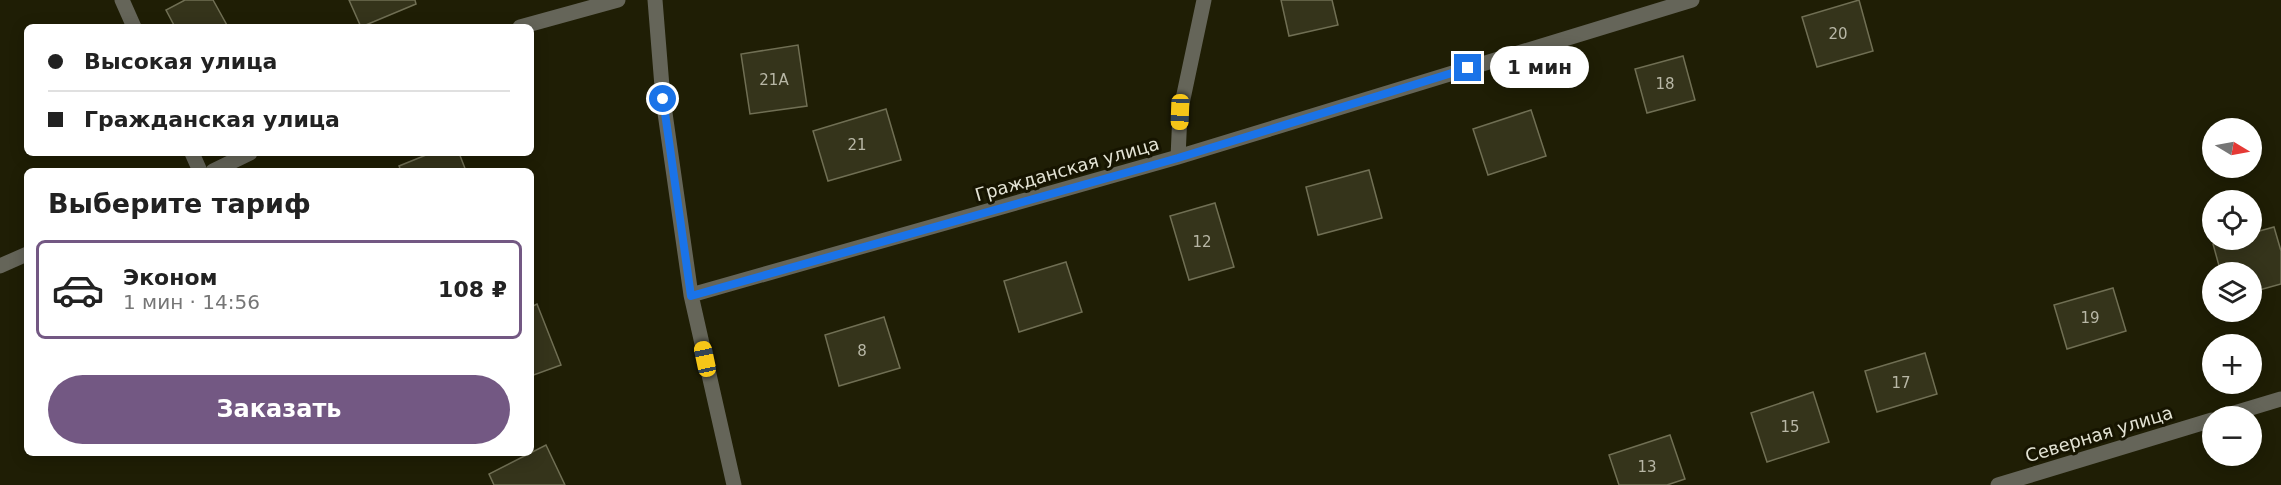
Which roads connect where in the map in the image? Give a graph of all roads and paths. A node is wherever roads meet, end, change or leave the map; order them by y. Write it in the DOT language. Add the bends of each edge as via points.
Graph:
graph roads {
  1 [pos="122,0"];
  2 [pos="618,0"];
  3 [pos="655,0"];
  4 [pos="1204,0"];
  5 [pos="1692,0"];
  6 [pos="599,2"];
  7 [pos="133,24"];
  8 [pos="529,24"];
  9 [pos="244,156"];
  10 [pos="1178,158"];
  11 [pos="219,168"];
  12 [pos="24,255"];
  13 [pos="0,266"];
  14 [pos="691,296"];
  15 [pos="2281,399"];
  16 [pos="2258,406"];
  17 [pos="2202,423"];
  18 [pos="734,485"];
  19 [pos="1998,485"];
  1 -- 7 [label="street"];
  2 -- 6 [label="street"];
  3 -- 14 [label="street" via="663,99"];
  4 -- 10 [label="street" via="1180,112"];
  5 -- 10 [label="street, Гражданская улица"];
  6 -- 8 [label="street"];
  9 -- 11 [label="street"];
  10 -- 14 [label="street, Гражданская улица"];
  12 -- 13 [label="street"];
  14 -- 18 [label="street"];
  15 -- 16 [label="street"];
  17 -- 19 [label="street, Северная улица"];
}
